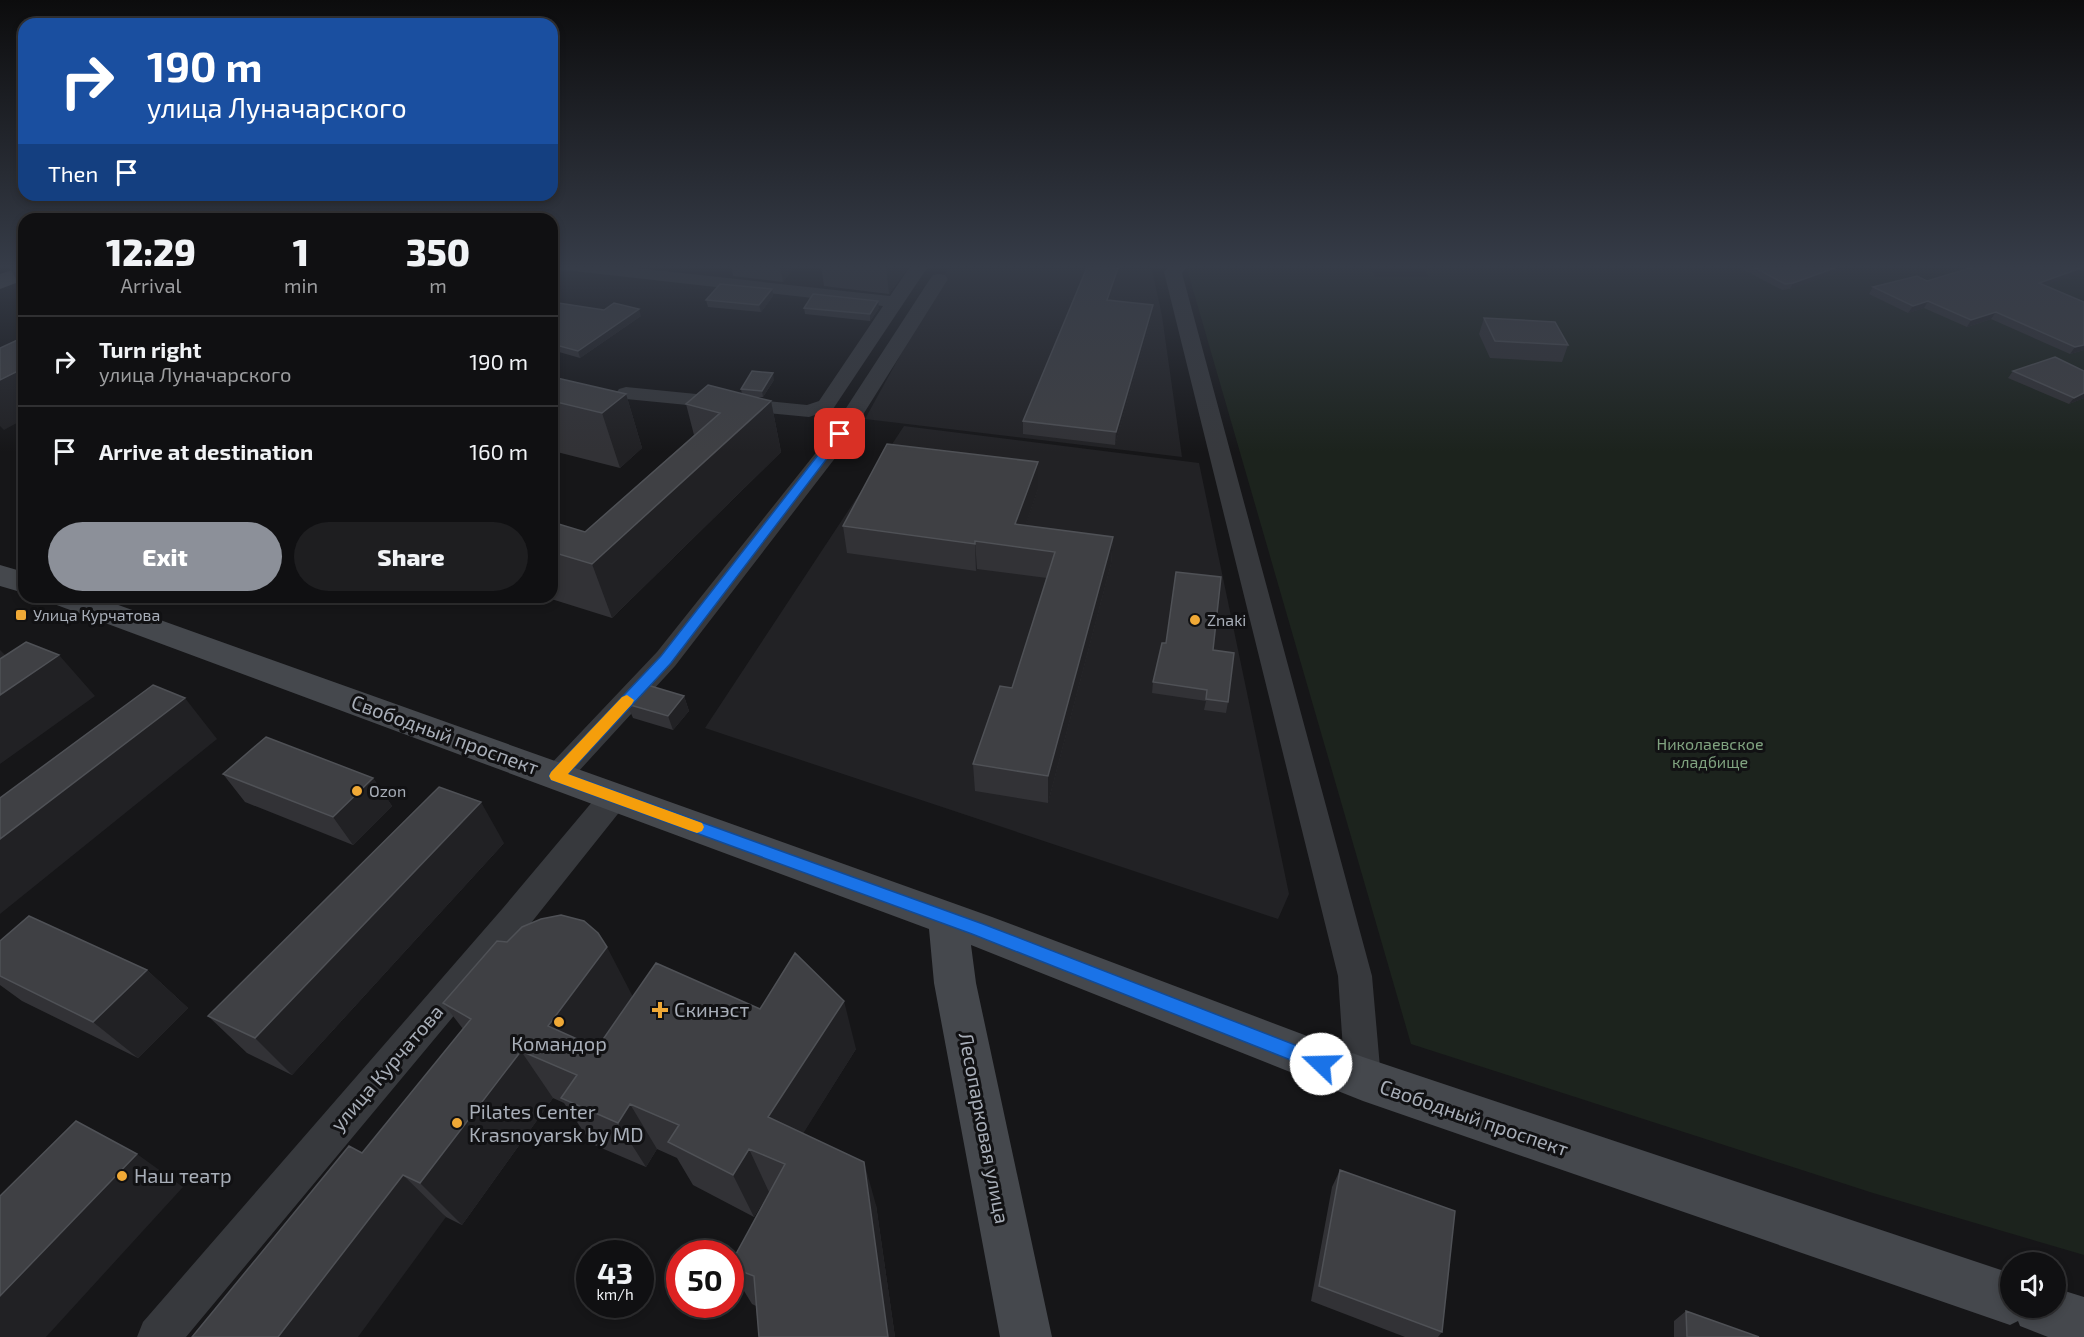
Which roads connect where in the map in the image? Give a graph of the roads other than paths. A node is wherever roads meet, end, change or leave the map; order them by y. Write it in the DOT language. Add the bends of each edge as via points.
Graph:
graph roads {
  1 [pos="876,327"];
  2 [pos="908,327"];
  3 [pos="1187,327"];
  4 [pos="626,393"];
  5 [pos="0,575"];
  6 [pos="18,581"];
  7 [pos="81,603"];
  8 [pos="557,776"];
  9 [pos="614,796"];
  10 [pos="948,919"];
  11 [pos="1363,1079"];
  12 [pos="2000,1296"];
  13 [pos="2066,1317"];
  14 [pos="2084,1323"];
  15 [pos="158,1337"];
  16 [pos="1026,1337"];
  1 -- 4 [label="street" via="826,405 809,411"];
  2 -- 8 [label="street" via="831,448 666,659"];
  3 -- 11 [label="street" via="1355,976"];
  5 -- 6 [label="main road"];
  7 -- 8 [label="main road, Свободный проспект"];
  8 -- 9 [label="main road, Свободный проспект"];
  9 -- 10 [label="main road, Свободный проспект"];
  9 -- 15 [label="street, улица Курчатова"];
  10 -- 11 [label="main road, Свободный проспект"];
  10 -- 16 [label="main road, Лесопарковая улица" via="955,983"];
  11 -- 12 [label="main road, Свободный проспект"];
  13 -- 14 [label="main road"];
}
